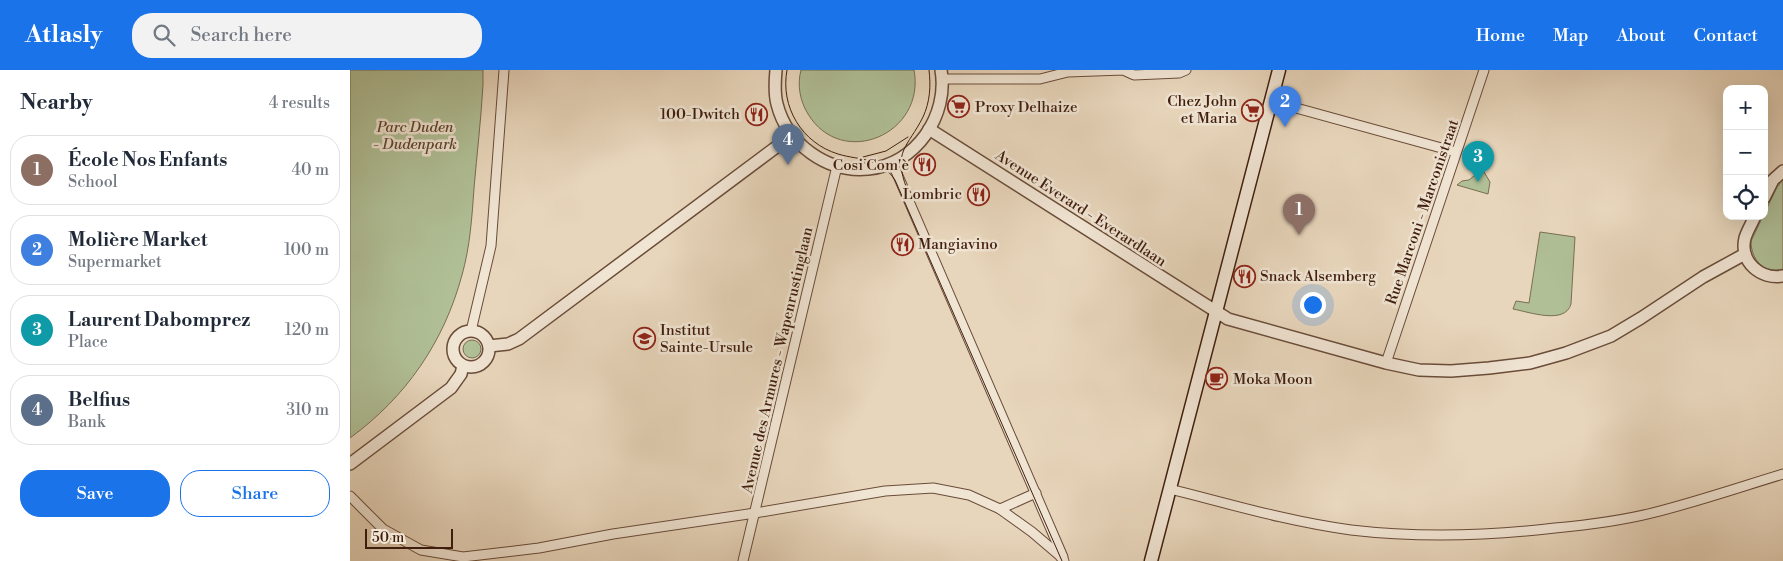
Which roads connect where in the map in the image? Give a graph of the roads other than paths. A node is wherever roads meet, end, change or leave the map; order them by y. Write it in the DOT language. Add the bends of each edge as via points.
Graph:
graph roads {
  1 [pos="504,70"];
  2 [pos="776,70"];
  3 [pos="1186,70"];
  4 [pos="1279,70"];
  5 [pos="1484,70"];
  6 [pos="942,74"];
  7 [pos="1272,101"];
  8 [pos="929,129"];
  9 [pos="791,136"];
  10 [pos="1456,152"];
  11 [pos="892,162"];
  12 [pos="837,166"];
  13 [pos="1783,172"];
  14 [pos="1768,190"];
  15 [pos="1753,220"];
  16 [pos="1745,254"];
  17 [pos="1783,276"];
  18 [pos="1216,312"];
  19 [pos="471,331"];
  20 [pos="489,346"];
  21 [pos="1386,363"];
  22 [pos="463,366"];
  23 [pos="350,464"];
  24 [pos="1783,474"];
  25 [pos="1170,489"];
  26 [pos="1036,493"];
  27 [pos="350,496"];
  28 [pos="1000,509"];
  29 [pos="755,513"];
  30 [pos="744,561"];
  31 [pos="1065,561"];
  32 [pos="1151,561"];
  1 -- 19 [label="street" via="491,246"];
  2 -- 9 [label="street" via="776,102"];
  3 -- 6 [label="street" via="1134,74 1122,70 1068,72 1040,79"];
  4 -- 7 [label="main road"];
  5 -- 10 [label="street, Rue Marconi - Marconistraat"];
  6 -- 8 [label="street" via="941,104"];
  7 -- 10 [label="street"];
  7 -- 18 [label="main road"];
  8 -- 11 [label="street" via="908,153"];
  8 -- 18 [label="street, Avenue Everard - Everardlaan"];
  9 -- 12 [label="street" via="809,152"];
  9 -- 20 [label="street" via="519,339"];
  10 -- 21 [label="street, Rue Marconi - Marconistraat"];
  11 -- 12 [label="street" via="869,169"];
  11 -- 26 [label="street"];
  12 -- 29 [label="street, Avenue des Armures - Wapenrustinglaan"];
  13 -- 14 [label="street" via="1773,180"];
  15 -- 16 [label="street" via="1745,239"];
  16 -- 17 [label="street" via="1760,274"];
  16 -- 21 [label="street, Avenue Everard - Everardlaan" via="1611,336 1566,353 1530,363 1451,371 1419,370"];
  18 -- 21 [label="street, Avenue Everard - Everardlaan"];
  18 -- 25 [label="main road"];
  19 -- 20 [label="street" via="480,334"];
  19 -- 22 [label="street" via="456,338 453,345 453,354"];
  20 -- 22 [label="street" via="487,357 480,365"];
  22 -- 23 [label="street" via="451,388"];
  24 -- 25 [label="street" via="1626,519 1510,533 1385,533 1349,529"];
  25 -- 32 [label="main road"];
  26 -- 28 [label="street"];
  26 -- 31 [label="street"];
  27 -- 29 [label="street" via="383,529 421,550 462,557 539,548"];
  28 -- 29 [label="street" via="969,495 933,488 885,491"];
  28 -- 31 [label="street"];
  29 -- 30 [label="street, Avenue des Armures - Wapenrustinglaan"];
}
